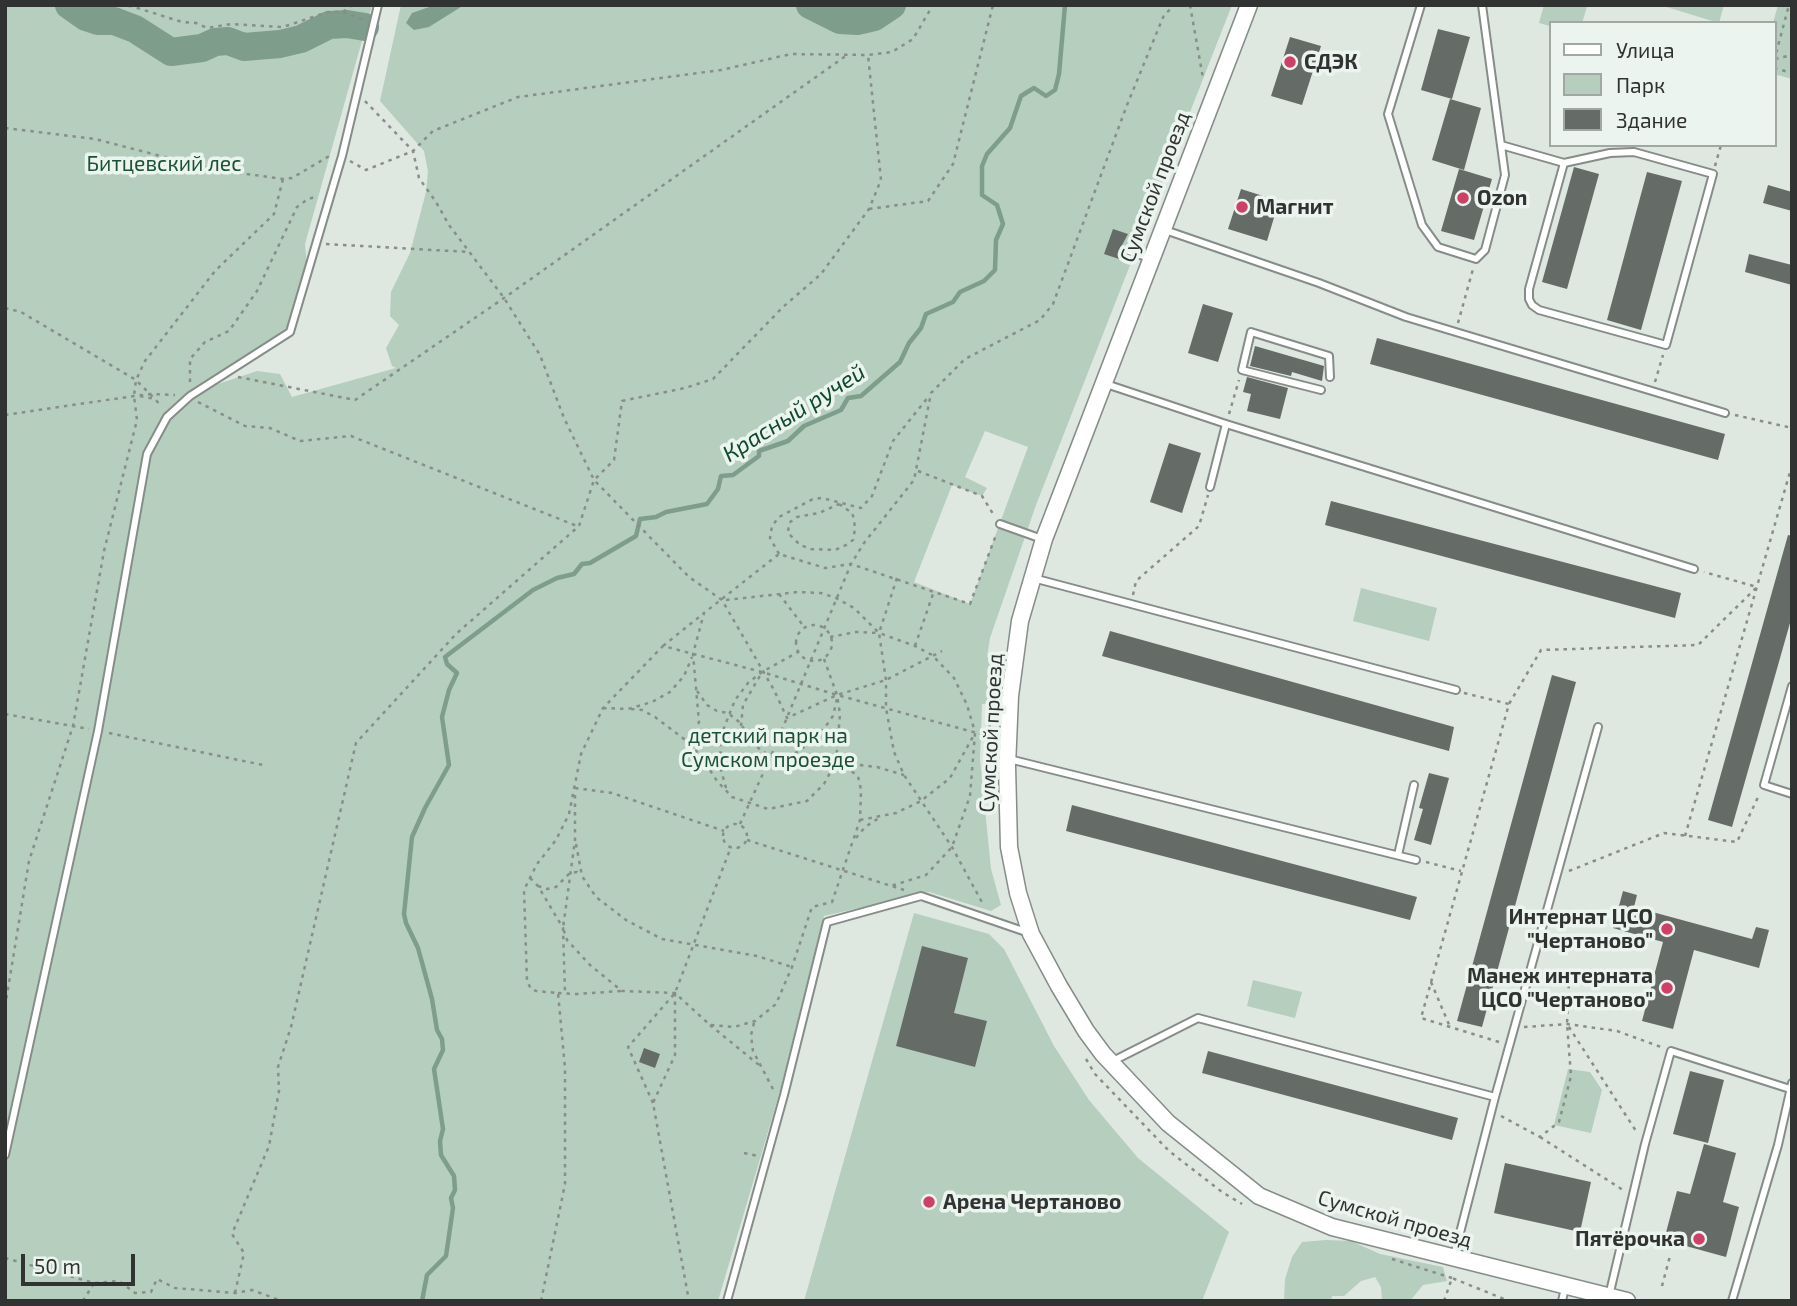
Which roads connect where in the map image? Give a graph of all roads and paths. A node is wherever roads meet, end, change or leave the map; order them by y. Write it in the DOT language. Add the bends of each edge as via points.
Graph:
graph roads {
  1 [pos="103,5"];
  2 [pos="352,5"];
  3 [pos="378,5"];
  4 [pos="933,5"];
  5 [pos="993,5"];
  6 [pos="1175,5"];
  7 [pos="1190,5"];
  8 [pos="1249,5"];
  9 [pos="1421,5"];
  10 [pos="1482,5"];
  11 [pos="1789,5"];
  12 [pos="343,12"];
  13 [pos="374,24"];
  14 [pos="1776,53"];
  15 [pos="847,54"];
  16 [pos="868,55"];
  17 [pos="1204,82"];
  18 [pos="375,111"];
  19 [pos="5,128"];
  20 [pos="1501,145"];
  21 [pos="1720,147"];
  22 [pos="413,151"];
  23 [pos="342,156"];
  24 [pos="1564,163"];
  25 [pos="1713,174"];
  26 [pos="284,179"];
  27 [pos="332,192"];
  28 [pos="869,209"];
  29 [pos="1162,229"];
  30 [pos="317,243"];
  31 [pos="1126,250"];
  32 [pos="469,252"];
  33 [pos="1151,258"];
  34 [pos="1476,259"];
  35 [pos="504,298"];
  36 [pos="5,308"];
  37 [pos="1455,332"];
  38 [pos="1660,365"];
  39 [pos="1242,370"];
  40 [pos="224,375"];
  41 [pos="1329,377"];
  42 [pos="136,380"];
  43 [pos="1104,383"];
  44 [pos="1321,390"];
  45 [pos="1653,390"];
  46 [pos="931,393"];
  47 [pos="151,394"];
  48 [pos="134,396"];
  49 [pos="190,396"];
  50 [pos="155,399"];
  51 [pos="1725,413"];
  52 [pos="5,415"];
  53 [pos="167,417"];
  54 [pos="1226,424"];
  55 [pos="1792,428"];
  56 [pos="1792,467"];
  57 [pos="918,471"];
  58 [pos="594,480"];
  59 [pos="1210,487"];
  60 [pos="839,504"];
  61 [pos="779,517"];
  62 [pos="789,523"];
  63 [pos="1000,524"];
  64 [pos="579,526"];
  65 [pos="1044,539"];
  66 [pos="853,540"];
  67 [pos="864,543"];
  68 [pos="779,554"];
  69 [pos="851,564"];
  70 [pos="1694,569"];
  71 [pos="897,578"];
  72 [pos="1032,578"];
  73 [pos="1757,587"];
  74 [pos="934,591"];
  75 [pos="778,594"];
  76 [pos="836,598"];
  77 [pos="722,600"];
  78 [pos="1131,605"];
  79 [pos="704,613"];
  80 [pos="805,628"];
  81 [pos="824,628"];
  82 [pos="879,633"];
  83 [pos="830,637"];
  84 [pos="663,646"];
  85 [pos="915,646"];
  86 [pos="942,651"];
  87 [pos="798,652"];
  88 [pos="693,654"];
  89 [pos="932,655"];
  90 [pos="824,659"];
  91 [pos="810,662"];
  92 [pos="762,671"];
  93 [pos="886,680"];
  94 [pos="800,684"];
  95 [pos="1792,686"];
  96 [pos="696,689"];
  97 [pos="1456,691"];
  98 [pos="837,695"];
  99 [pos="1509,704"];
  100 [pos="603,708"];
  101 [pos="886,708"];
  102 [pos="628,709"];
  103 [pos="728,713"];
  104 [pos="5,714"];
  105 [pos="991,718"];
  106 [pos="787,719"];
  107 [pos="73,726"];
  108 [pos="741,726"];
  109 [pos="1598,727"];
  110 [pos="98,731"];
  111 [pos="975,733"];
  112 [pos="689,743"];
  113 [pos="771,756"];
  114 [pos="1007,758"];
  115 [pos="787,759"];
  116 [pos="838,763"];
  117 [pos="263,765"];
  118 [pos="904,775"];
  119 [pos="1414,785"];
  120 [pos="1764,785"];
  121 [pos="575,788"];
  122 [pos="727,791"];
  123 [pos="1792,794"];
  124 [pos="921,801"];
  125 [pos="749,804"];
  126 [pos="883,816"];
  127 [pos="860,820"];
  128 [pos="740,824"];
  129 [pos="724,831"];
  130 [pos="1685,836"];
  131 [pos="575,840"];
  132 [pos="747,840"];
  133 [pos="854,841"];
  134 [pos="731,847"];
  135 [pos="952,847"];
  136 [pos="1398,855"];
  137 [pos="1416,860"];
  138 [pos="844,870"];
  139 [pos="1461,872"];
  140 [pos="570,873"];
  141 [pos="1559,875"];
  142 [pos="582,876"];
  143 [pos="530,878"];
  144 [pos="538,886"];
  145 [pos="891,886"];
  146 [pos="921,896"];
  147 [pos="992,921"];
  148 [pos="563,928"];
  149 [pos="1031,934"];
  150 [pos="694,944"];
  151 [pos="792,967"];
  152 [pos="1531,969"];
  153 [pos="1431,982"];
  154 [pos="622,991"];
  155 [pos="558,993"];
  156 [pos="565,993"];
  157 [pos="675,993"];
  158 [pos="5,1007"];
  159 [pos="755,1021"];
  160 [pos="1567,1024"];
  161 [pos="710,1025"];
  162 [pos="1450,1027"];
  163 [pos="1514,1028"];
  164 [pos="1509,1046"];
  165 [pos="1671,1051"];
  166 [pos="1111,1062"];
  167 [pos="762,1068"];
  168 [pos="1791,1086"];
  169 [pos="784,1095"];
  170 [pos="1495,1097"];
  171 [pos="653,1103"];
  172 [pos="1492,1111"];
  173 [pos="1540,1137"];
  174 [pos="1645,1144"];
  175 [pos="744,1153"];
  176 [pos="5,1155"];
  177 [pos="758,1156"];
  178 [pos="1634,1198"];
  179 [pos="1670,1256"];
  180 [pos="5,1258"];
  181 [pos="1454,1258"];
  182 [pos="94,1283"];
  183 [pos="1661,1286"];
  184 [pos="234,1293"];
  185 [pos="1564,1293"];
  186 [pos="1609,1296"];
  187 [pos="83,1301"];
  188 [pos="282,1301"];
  189 [pos="541,1301"];
  190 [pos="688,1301"];
  191 [pos="727,1301"];
  192 [pos="1444,1301"];
  193 [pos="1509,1301"];
  194 [pos="1627,1301"];
  195 [pos="1732,1301"];
  1 -- 12 [label="path" via="131,6 207,28 230,24 283,27 311,16"];
  2 -- 12 [label="path"];
  3 -- 13 [label="lane"];
  4 -- 16 [label="path" via="913,39 892,52"];
  5 -- 28 [label="path" via="953,164 928,201"];
  6 -- 46 [label="path" via="1164,15 1155,37 1053,304 1040,320 965,359"];
  7 -- 17 [label="path"];
  8 -- 29 [label="street, Сумской проезд"];
  9 -- 34 [label="lane" via="1388,114 1422,225 1438,247"];
  10 -- 20 [label="lane"];
  11 -- 14 [label="path"];
  12 -- 13 [label="path"];
  13 -- 23 [label="lane"];
  15 -- 16 [label="path"];
  15 -- 22 [label="path" via="791,54 720,70 518,97 433,131"];
  15 -- 35 [label="path"];
  16 -- 28 [label="path" via="881,180"];
  18 -- 22 [label="path"];
  19 -- 26 [label="path" via="95,139 211,169"];
  20 -- 24 [label="lane"];
  20 -- 34 [label="lane" via="1505,175 1485,250"];
  21 -- 25 [label="path"];
  22 -- 23 [label="path" via="366,170"];
  22 -- 32 [label="path" via="419,178"];
  23 -- 26 [label="path" via="332,155"];
  23 -- 27 [label="lane"];
  24 -- 25 [label="lane" via="1634,152"];
  24 -- 25 [label="lane" via="1529,289 1532,305 1666,345"];
  26 -- 42 [label="path" via="274,214 215,271 145,361"];
  27 -- 30 [label="lane"];
  27 -- 49 [label="path" via="297,207 257,291 229,331 205,342 190,359"];
  28 -- 58 [label="path" via="821,274 713,379 622,401 614,460"];
  29 -- 33 [label="street, Сумской проезд"];
  29 -- 37 [label="lane"];
  30 -- 32 [label="path"];
  30 -- 40 [label="lane" via="290,332"];
  31 -- 33 [label="lane"];
  32 -- 35 [label="path"];
  33 -- 43 [label="street, Сумской проезд"];
  34 -- 37 [label="path"];
  35 -- 40 [label="path" via="355,400"];
  35 -- 58 [label="path" via="540,355"];
  36 -- 42 [label="path" via="21,312"];
  37 -- 45 [label="lane"];
  38 -- 45 [label="path"];
  39 -- 41 [label="lane" via="1251,332 1329,356"];
  39 -- 44 [label="lane"];
  39 -- 54 [label="path"];
  40 -- 49 [label="lane"];
  42 -- 47 [label="path"];
  42 -- 48 [label="path"];
  43 -- 54 [label="lane"];
  43 -- 65 [label="street, Сумской проезд"];
  45 -- 51 [label="lane"];
  46 -- 57 [label="path"];
  46 -- 60 [label="path" via="893,441 872,496 861,508"];
  47 -- 48 [label="path"];
  47 -- 49 [label="path"];
  47 -- 50 [label="path"];
  48 -- 50 [label="path"];
  48 -- 52 [label="path"];
  48 -- 107 [label="path" via="136,420 104,551"];
  49 -- 53 [label="lane"];
  49 -- 64 [label="path" via="245,426 271,428 300,441 351,436"];
  50 -- 53 [label="path"];
  51 -- 55 [label="path"];
  53 -- 110 [label="lane" via="147,454"];
  54 -- 59 [label="lane"];
  54 -- 70 [label="lane"];
  56 -- 73 [label="path"];
  57 -- 63 [label="path" via="982,496"];
  57 -- 67 [label="path"];
  58 -- 64 [label="path"];
  58 -- 77 [label="path" via="689,577"];
  59 -- 78 [label="path" via="1199,526 1136,581"];
  60 -- 61 [label="path" via="813,499"];
  60 -- 62 [label="path"];
  60 -- 66 [label="path" via="852,513"];
  61 -- 62 [label="path"];
  61 -- 68 [label="path" via="769,538"];
  62 -- 66 [label="path" via="788,533 811,549 835,550"];
  63 -- 65 [label="lane"];
  63 -- 74 [label="path" via="970,604"];
  64 -- 184 [label="path" via="456,634 356,743 278,1067 279,1091 269,1146 232,1234 244,1253"];
  65 -- 72 [label="street, Сумской проезд"];
  66 -- 67 [label="path"];
  67 -- 69 [label="path"];
  68 -- 69 [label="path" via="824,568"];
  68 -- 77 [label="path"];
  69 -- 71 [label="path"];
  69 -- 76 [label="path"];
  70 -- 73 [label="path"];
  71 -- 74 [label="path"];
  71 -- 82 [label="path"];
  72 -- 78 [label="lane"];
  72 -- 114 [label="street, Сумской проезд" via="1020,621"];
  73 -- 99 [label="path" via="1698,645 1541,650"];
  73 -- 130 [label="path"];
  74 -- 85 [label="path"];
  75 -- 76 [label="path" via="821,593"];
  75 -- 77 [label="path"];
  75 -- 80 [label="path"];
  76 -- 81 [label="path"];
  76 -- 82 [label="path" via="854,608"];
  77 -- 79 [label="path"];
  77 -- 92 [label="path"];
  78 -- 97 [label="lane"];
  79 -- 84 [label="path"];
  79 -- 88 [label="path"];
  80 -- 81 [label="path"];
  80 -- 87 [label="path" via="798,634"];
  81 -- 83 [label="path"];
  81 -- 91 [label="path"];
  82 -- 83 [label="path"];
  82 -- 85 [label="path"];
  82 -- 93 [label="path"];
  83 -- 90 [label="path" via="830,653"];
  84 -- 88 [label="path"];
  84 -- 100 [label="path"];
  85 -- 89 [label="path"];
  86 -- 89 [label="path"];
  87 -- 91 [label="path"];
  87 -- 92 [label="path"];
  88 -- 92 [label="path"];
  88 -- 96 [label="path"];
  88 -- 102 [label="path" via="684,676 670,692"];
  89 -- 93 [label="path"];
  89 -- 111 [label="path" via="954,678"];
  90 -- 91 [label="path"];
  90 -- 98 [label="path"];
  91 -- 94 [label="path"];
  92 -- 94 [label="path"];
  92 -- 103 [label="path"];
  92 -- 106 [label="path"];
  92 -- 108 [label="path" via="746,697"];
  93 -- 98 [label="path"];
  93 -- 101 [label="path"];
  94 -- 98 [label="path"];
  94 -- 106 [label="path"];
  95 -- 120 [label="lane"];
  96 -- 103 [label="path" via="707,705"];
  96 -- 112 [label="path" via="699,722"];
  97 -- 99 [label="path"];
  98 -- 101 [label="path"];
  98 -- 106 [label="path"];
  98 -- 115 [label="path" via="833,716 823,730"];
  98 -- 116 [label="path"];
  99 -- 139 [label="path"];
  100 -- 102 [label="path"];
  100 -- 121 [label="path" via="582,754"];
  101 -- 111 [label="path"];
  101 -- 118 [label="path" via="894,752"];
  102 -- 112 [label="path" via="655,717"];
  103 -- 108 [label="path"];
  103 -- 122 [label="path" via="720,738"];
  104 -- 107 [label="path"];
  105 -- 111 [label="path" via="988,736"];
  106 -- 113 [label="path"];
  107 -- 110 [label="path"];
  107 -- 158 [label="path" via="29,861"];
  108 -- 113 [label="path" via="752,742"];
  109 -- 141 [label="lane"];
  110 -- 117 [label="path"];
  110 -- 176 [label="lane"];
  111 -- 124 [label="path" via="950,778"];
  111 -- 135 [label="path" via="970,796"];
  112 -- 122 [label="path"];
  113 -- 115 [label="path"];
  113 -- 125 [label="path"];
  114 -- 136 [label="lane"];
  114 -- 149 [label="street, Сумской проезд" via="1009,847"];
  115 -- 116 [label="path"];
  116 -- 118 [label="path"];
  116 -- 125 [label="path" via="807,800 768,809"];
  116 -- 127 [label="path" via="858,776"];
  118 -- 124 [label="path"];
  119 -- 136 [label="lane"];
  120 -- 123 [label="lane"];
  120 -- 130 [label="path" via="1737,842"];
  121 -- 129 [label="path" via="612,793"];
  121 -- 131 [label="path"];
  121 -- 143 [label="path" via="556,840"];
  122 -- 125 [label="path"];
  124 -- 126 [label="path"];
  124 -- 135 [label="path"];
  125 -- 128 [label="path"];
  126 -- 127 [label="path"];
  126 -- 133 [label="path"];
  127 -- 133 [label="path"];
  128 -- 129 [label="path" via="730,824"];
  128 -- 132 [label="path" via="747,831"];
  129 -- 134 [label="path" via="724,840"];
  130 -- 141 [label="path" via="1664,833"];
  131 -- 140 [label="path"];
  131 -- 142 [label="path"];
  132 -- 134 [label="path" via="740,847"];
  132 -- 138 [label="path"];
  133 -- 138 [label="path"];
  134 -- 150 [label="path"];
  135 -- 145 [label="path" via="926,875"];
  135 -- 147 [label="path"];
  136 -- 137 [label="lane"];
  137 -- 139 [label="path"];
  138 -- 145 [label="path"];
  138 -- 151 [label="path" via="832,902 812,907"];
  139 -- 153 [label="path"];
  140 -- 142 [label="path"];
  140 -- 144 [label="path" via="556,887"];
  140 -- 148 [label="path"];
  141 -- 152 [label="lane"];
  142 -- 150 [label="path" via="596,897 626,920 662,939"];
  143 -- 144 [label="path"];
  143 -- 155 [label="path" via="523,910 527,981 536,991"];
  144 -- 148 [label="path"];
  145 -- 146 [label="path"];
  146 -- 147 [label="lane"];
  146 -- 169 [label="lane" via="827,922"];
  147 -- 149 [label="lane"];
  148 -- 154 [label="path" via="567,940 590,965"];
  148 -- 156 [label="path"];
  149 -- 166 [label="street, Сумской проезд" via="1086,1031"];
  150 -- 151 [label="path"];
  150 -- 157 [label="path"];
  151 -- 159 [label="path" via="776,1004"];
  152 -- 160 [label="path" via="1569,980"];
  152 -- 163 [label="lane"];
  153 -- 162 [label="path"];
  153 -- 162 [label="path" via="1421,1018"];
  154 -- 156 [label="path"];
  154 -- 157 [label="path"];
  155 -- 156 [label="path"];
  155 -- 189 [label="path" via="565,1068 565,1184"];
  157 -- 161 [label="path"];
  157 -- 171 [label="path" via="675,1055"];
  157 -- 171 [label="path" via="628,1047"];
  159 -- 161 [label="path" via="734,1027"];
  159 -- 167 [label="path" via="753,1051"];
  160 -- 163 [label="path"];
  160 -- 165 [label="path" via="1617,1031"];
  160 -- 173 [label="path" via="1571,1076 1559,1122"];
  160 -- 174 [label="path"];
  161 -- 167 [label="path"];
  162 -- 164 [label="path"];
  163 -- 164 [label="lane"];
  164 -- 170 [label="lane"];
  165 -- 168 [label="lane"];
  165 -- 174 [label="lane"];
  166 -- 170 [label="lane" via="1198,1018"];
  166 -- 181 [label="street, Сумской проезд" via="1168,1123 1259,1196 1332,1227"];
  167 -- 169 [label="path" via="776,1093"];
  168 -- 195 [label="lane"];
  169 -- 191 [label="lane"];
  170 -- 172 [label="lane"];
  171 -- 190 [label="path"];
  172 -- 173 [label="path"];
  172 -- 181 [label="lane"];
  173 -- 178 [label="path"];
  174 -- 178 [label="lane"];
  175 -- 177 [label="path"];
  178 -- 186 [label="lane"];
  179 -- 183 [label="path"];
  180 -- 182 [label="path"];
  181 -- 185 [label="street, Сумской проезд"];
  182 -- 184 [label="path" via="119,1280 135,1293 151,1292 157,1279 175,1288"];
  182 -- 187 [label="path"];
  184 -- 188 [label="path" via="251,1290"];
  185 -- 186 [label="street, Сумской проезд"];
  186 -- 194 [label="street, Сумской проезд"];
  192 -- 193 [label="path" via="1452,1278"];
}
